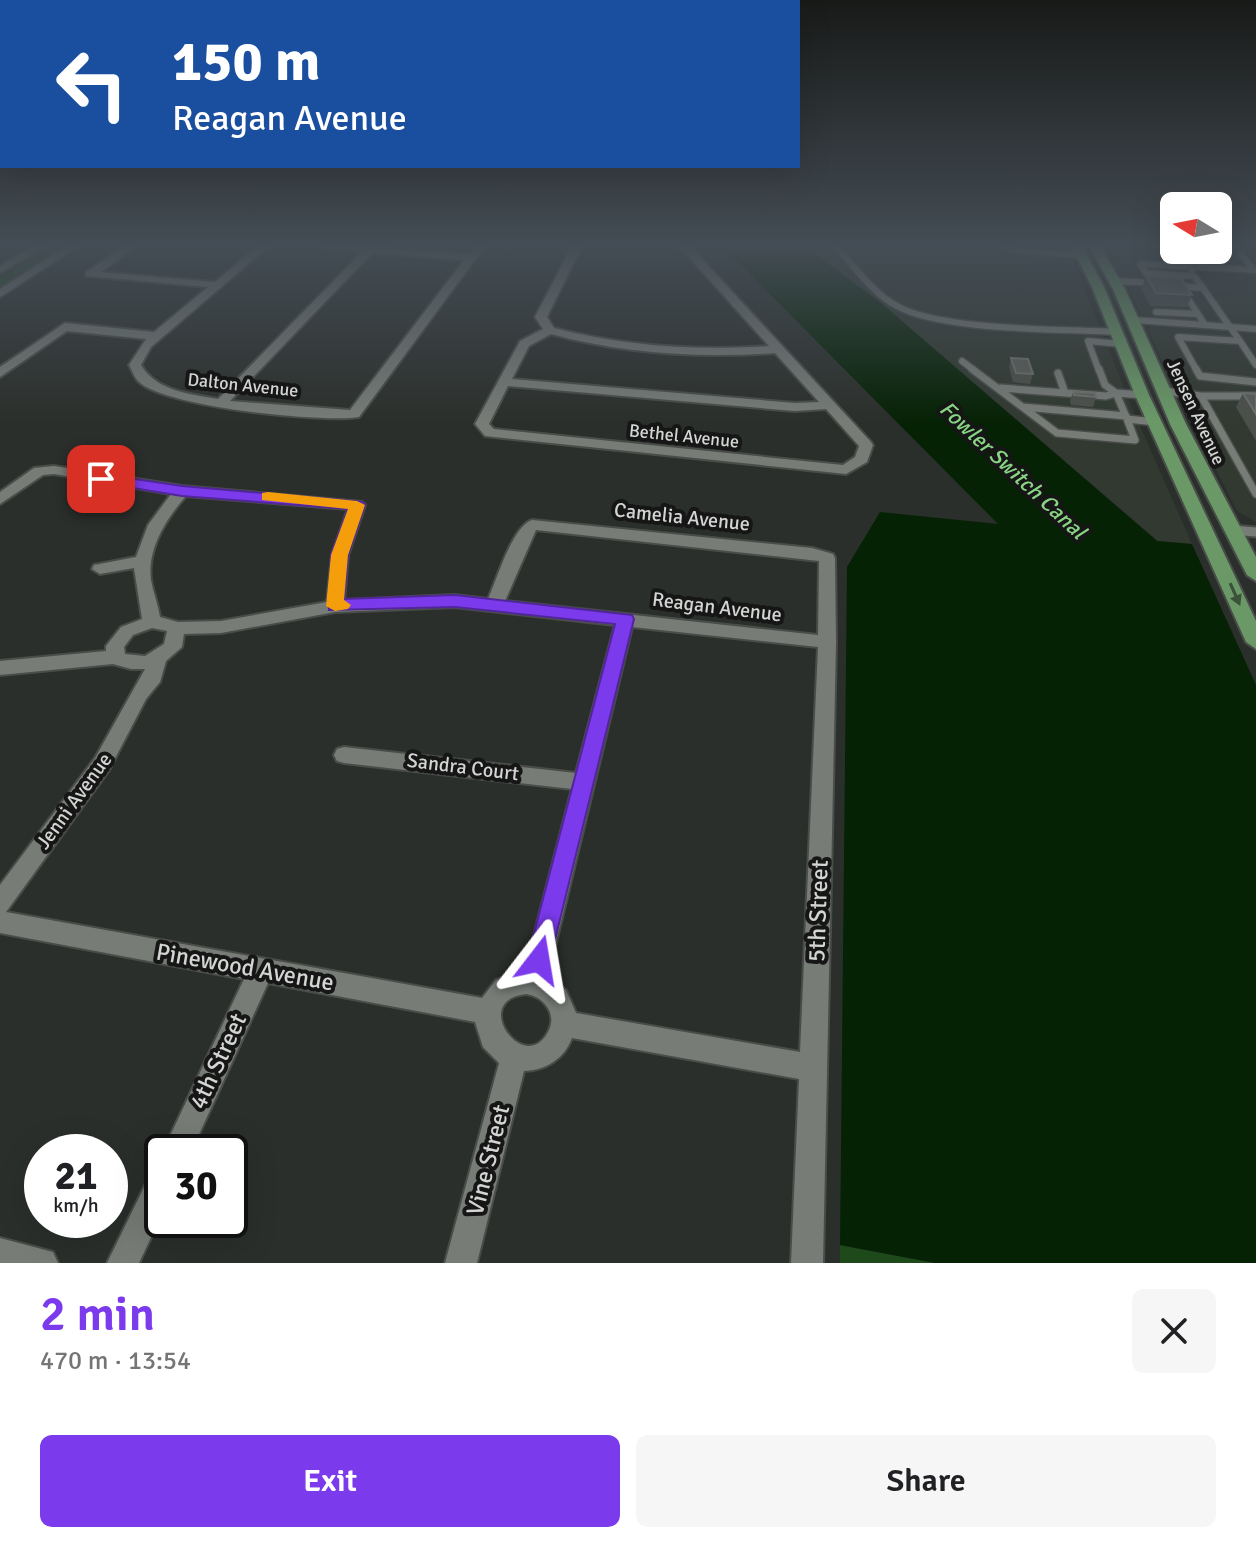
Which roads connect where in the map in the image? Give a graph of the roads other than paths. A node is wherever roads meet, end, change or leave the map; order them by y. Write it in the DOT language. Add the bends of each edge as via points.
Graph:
graph roads {
  1 [pos="193,305"];
  2 [pos="316,305"];
  3 [pos="435,305"];
  4 [pos="545,305"];
  5 [pos="737,305"];
  6 [pos="898,305"];
  7 [pos="1105,305"];
  8 [pos="1115,305"];
  9 [pos="1127,305"];
  10 [pos="1191,305"];
  11 [pos="1215,305"];
  12 [pos="1156,312"];
  13 [pos="1198,314"];
  14 [pos="1134,320"];
  15 [pos="1205,325"];
  16 [pos="1230,327"];
  17 [pos="1256,329"];
  18 [pos="550,330"];
  19 [pos="156,336"];
  20 [pos="1119,338"];
  21 [pos="1240,341"];
  22 [pos="1143,345"];
  23 [pos="777,349"];
  24 [pos="962,361"];
  25 [pos="1256,365"];
  26 [pos="0,373"];
  27 [pos="1058,373"];
  28 [pos="503,382"];
  29 [pos="1256,382"];
  30 [pos="999,388"];
  31 [pos="1164,391"];
  32 [pos="1065,393"];
  33 [pos="1116,393"];
  34 [pos="1142,395"];
  35 [pos="1201,396"];
  36 [pos="1256,396"];
  37 [pos="221,403"];
  38 [pos="829,405"];
  39 [pos="1023,407"];
  40 [pos="1126,417"];
  41 [pos="1155,422"];
  42 [pos="1168,451"];
  43 [pos="1197,462"];
  44 [pos="182,491"];
  45 [pos="1256,494"];
  46 [pos="0,499"];
  47 [pos="1233,530"];
  48 [pos="1256,532"];
  49 [pos="827,558"];
  50 [pos="144,561"];
  51 [pos="100,569"];
  52 [pos="1256,575"];
  53 [pos="495,603"];
  54 [pos="335,606"];
  55 [pos="625,619"];
  56 [pos="143,625"];
  57 [pos="176,635"];
  58 [pos="827,642"];
  59 [pos="1256,642"];
  60 [pos="122,654"];
  61 [pos="158,658"];
  62 [pos="0,668"];
  63 [pos="139,695"];
  64 [pos="344,755"];
  65 [pos="582,782"];
  66 [pos="0,904"];
  67 [pos="0,922"];
  68 [pos="261,970"];
  69 [pos="534,983"];
  70 [pos="489,1012"];
  71 [pos="564,1024"];
  72 [pos="514,1057"];
  73 [pos="813,1068"];
  74 [pos="184,1134"];
  75 [pos="144,1219"];
  76 [pos="0,1253"];
  77 [pos="42,1263"];
  78 [pos="123,1263"];
  79 [pos="461,1263"];
  80 [pos="807,1263"];
  1 -- 19 [label="street"];
  2 -- 37 [label="street"];
  3 -- 37 [label="street, Dalton Avenue" via="354,414"];
  4 -- 18 [label="street" via="541,317"];
  5 -- 23 [label="street, Bethel Avenue"];
  6 -- 20 [label="lane" via="982,323"];
  7 -- 20 [label="main road"];
  8 -- 22 [label="main road" via="1126,329"];
  9 -- 14 [label="main road, Jensen Avenue"];
  10 -- 13 [label="lane"];
  11 -- 16 [label="lane"];
  12 -- 13 [label="lane"];
  13 -- 15 [label="lane"];
  14 -- 15 [label="lane"];
  14 -- 22 [label="main road, Jensen Avenue"];
  15 -- 16 [label="lane"];
  16 -- 17 [label="lane"];
  16 -- 21 [label="lane"];
  18 -- 23 [label="street" via="599,341 733,352"];
  18 -- 28 [label="street, Bethel Avenue" via="524,344"];
  19 -- 26 [label="street" via="65,327"];
  19 -- 37 [label="street, Dalton Avenue" via="138,356 135,373 154,390"];
  20 -- 31 [label="main road" via="1135,353 1150,385"];
  20 -- 33 [label="lane" via="1088,341 1105,385"];
  20 -- 34 [label="main road"];
  21 -- 25 [label="lane"];
  21 -- 29 [label="lane" via="1178,337 1200,376"];
  22 -- 31 [label="main road, Jensen Avenue"];
  23 -- 38 [label="street, Bethel Avenue"];
  24 -- 30 [label="lane"];
  27 -- 32 [label="lane"];
  28 -- 38 [label="street, Bethel Avenue" via="795,407"];
  28 -- 38 [label="street, Bethel Avenue" via="482,424 504,437 846,470 862,459 866,445"];
  30 -- 32 [label="lane"];
  30 -- 39 [label="lane"];
  31 -- 35 [label="lane"];
  31 -- 43 [label="main road, Jensen Avenue"];
  32 -- 33 [label="lane"];
  33 -- 34 [label="lane"];
  33 -- 40 [label="lane"];
  34 -- 41 [label="main road"];
  34 -- 43 [label="main road" via="1154,400 1172,436"];
  35 -- 36 [label="lane"];
  35 -- 45 [label="lane"];
  39 -- 40 [label="lane"];
  39 -- 40 [label="lane" via="1057,433 1135,440"];
  40 -- 41 [label="lane"];
  41 -- 42 [label="main road"];
  42 -- 47 [label="main road" via="1186,469 1211,518"];
  42 -- 59 [label="main road, one-way"];
  43 -- 47 [label="main road, Jensen Avenue"];
  44 -- 46 [label="street" via="54,470 39,471"];
  44 -- 50 [label="street" via="156,521"];
  44 -- 54 [label="street" via="357,505 340,555"];
  47 -- 48 [label="lane"];
  47 -- 52 [label="main road, Jensen Avenue"];
  49 -- 53 [label="street, Camelia Avenue" via="532,525"];
  49 -- 58 [label="street, 5th Street"];
  50 -- 51 [label="street"];
  50 -- 56 [label="street"];
  53 -- 54 [label="street, Reagan Avenue"];
  53 -- 55 [label="street, Reagan Avenue"];
  54 -- 57 [label="street, Reagan Avenue" via="221,627 213,634"];
  55 -- 58 [label="street, Reagan Avenue"];
  55 -- 65 [label="street"];
  56 -- 57 [label="street" via="166,623"];
  56 -- 60 [label="street"];
  57 -- 61 [label="street"];
  58 -- 73 [label="street, 5th Street"];
  60 -- 61 [label="street"];
  60 -- 62 [label="street"];
  60 -- 63 [label="street"];
  61 -- 63 [label="street, Jenni Avenue"];
  63 -- 66 [label="street, Jenni Avenue" via="102,764"];
  64 -- 65 [label="street, Sandra Court"];
  65 -- 69 [label="street"];
  67 -- 68 [label="street, Pinewood Avenue"];
  68 -- 70 [label="street, Pinewood Avenue"];
  68 -- 74 [label="street, 4th Street"];
  69 -- 70 [label="street" via="510,987"];
  69 -- 71 [label="street" via="553,991"];
  70 -- 72 [label="street" via="490,1036"];
  71 -- 72 [label="street" via="541,1054"];
  71 -- 73 [label="street"];
  72 -- 79 [label="street, Vine Street"];
  73 -- 80 [label="street, 5th Street"];
  75 -- 78 [label="street"];
  76 -- 77 [label="street"];
}
